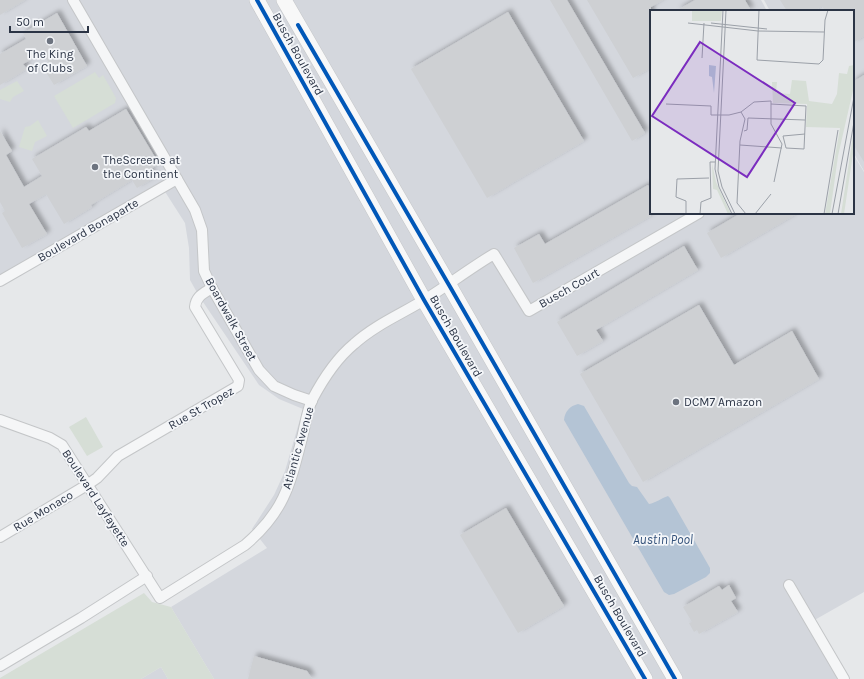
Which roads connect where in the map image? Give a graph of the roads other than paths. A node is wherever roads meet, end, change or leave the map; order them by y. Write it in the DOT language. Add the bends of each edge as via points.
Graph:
graph roads {
  1 [pos="73,0"];
  2 [pos="257,0"];
  3 [pos="284,0"];
  4 [pos="177,179"];
  5 [pos="697,214"];
  6 [pos="0,281"];
  7 [pos="449,285"];
  8 [pos="212,288"];
  9 [pos="424,300"];
  10 [pos="312,401"];
  11 [pos="0,420"];
  12 [pos="87,485"];
  13 [pos="0,536"];
  14 [pos="147,576"];
  15 [pos="789,585"];
  16 [pos="170,592"];
  17 [pos="0,666"];
  18 [pos="646,679"];
  19 [pos="675,679"];
  20 [pos="844,679"];
  1 -- 4 [label="street, Boardwalk Street"];
  2 -- 9 [label="main road, Busch Boulevard"];
  3 -- 7 [label="main road, Busch Boulevard"];
  4 -- 6 [label="street, Boulevard Bonaparte"];
  4 -- 8 [label="street, Boardwalk Street" via="195,210 202,230 204,271"];
  5 -- 7 [label="street, Busch Court" via="529,311 494,254"];
  7 -- 9 [label="street, Busch Court"];
  7 -- 19 [label="main road, Busch Boulevard"];
  8 -- 10 [label="street, Boardwalk Street" via="259,370 274,386"];
  8 -- 12 [label="street, Rue St Tropez" via="199,296 195,306 239,380 238,386 118,456"];
  9 -- 10 [label="street, Atlantic Avenue" via="376,327 354,344 338,359"];
  9 -- 18 [label="main road, Busch Boulevard"];
  10 -- 16 [label="street, Atlantic Avenue" via="291,480 271,518 245,545"];
  11 -- 12 [label="street, Boulevard Layfayette" via="50,438 62,445"];
  12 -- 13 [label="street, Rue Monaco"];
  12 -- 14 [label="street, Boulevard Layfayette"];
  14 -- 16 [label="street, Boulevard Layfayette" via="160,598"];
  14 -- 17 [label="street"];
  15 -- 20 [label="street"];
}
